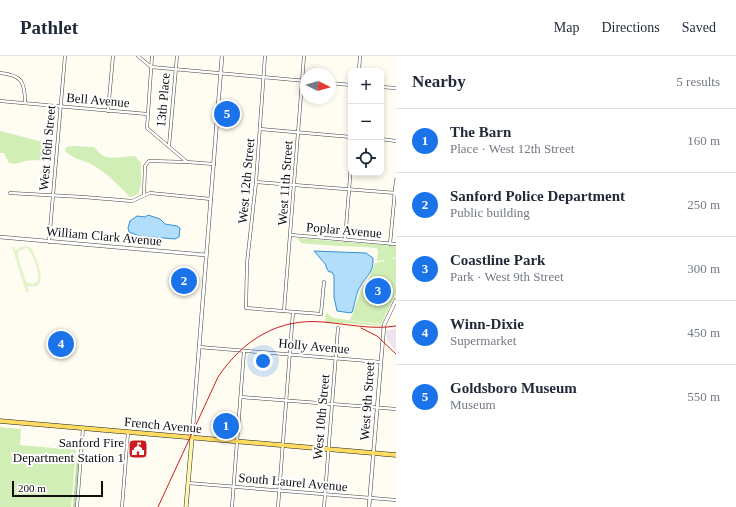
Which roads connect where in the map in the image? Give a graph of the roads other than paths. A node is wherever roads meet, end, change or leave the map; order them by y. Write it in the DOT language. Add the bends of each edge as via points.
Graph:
graph roads {
  1 [pos="65,56"];
  2 [pos="113,56"];
  3 [pos="138,56"];
  4 [pos="152,56"];
  5 [pos="177,56"];
  6 [pos="222,56"];
  7 [pos="265,56"];
  8 [pos="304,56"];
  9 [pos="360,56"];
  10 [pos="151,67"];
  11 [pos="304,68"];
  12 [pos="359,68"];
  13 [pos="176,70"];
  14 [pos="0,73"];
  15 [pos="221,74"];
  16 [pos="263,77"];
  17 [pos="300,80"];
  18 [pos="336,83"];
  19 [pos="348,84"];
  20 [pos="384,87"];
  21 [pos="396,88"];
  22 [pos="0,101"];
  23 [pos="25,103"];
  24 [pos="301,104"];
  25 [pos="61,107"];
  26 [pos="108,111"];
  27 [pos="147,114"];
  28 [pos="260,129"];
  29 [pos="298,133"];
  30 [pos="348,137"];
  31 [pos="384,139"];
  32 [pos="396,141"];
  33 [pos="169,146"];
  34 [pos="187,162"];
  35 [pos="214,164"];
  36 [pos="350,176"];
  37 [pos="396,180"];
  38 [pos="256,182"];
  39 [pos="294,184"];
  40 [pos="349,189"];
  41 [pos="10,193"];
  42 [pos="395,193"];
  43 [pos="52,196"];
  44 [pos="144,196"];
  45 [pos="211,199"];
  46 [pos="291,235"];
  47 [pos="0,238"];
  48 [pos="345,240"];
  49 [pos="49,242"];
  50 [pos="390,244"];
  51 [pos="396,244"];
  52 [pos="206,254"];
  53 [pos="324,282"];
  54 [pos="396,300"];
  55 [pos="284,311"];
  56 [pos="293,312"];
  57 [pos="338,328"];
  58 [pos="199,347"];
  59 [pos="244,351"];
  60 [pos="290,354"];
  61 [pos="335,358"];
  62 [pos="380,362"];
  63 [pos="241,397"];
  64 [pos="286,400"];
  65 [pos="332,404"];
  66 [pos="378,408"];
  67 [pos="396,409"];
  68 [pos="0,421"];
  69 [pos="83,428"];
  70 [pos="128,432"];
  71 [pos="192,438"];
  72 [pos="238,442"];
  73 [pos="282,445"];
  74 [pos="328,449"];
  75 [pos="373,452"];
  76 [pos="396,455"];
  77 [pos="188,483"];
  78 [pos="234,487"];
  79 [pos="279,491"];
  80 [pos="325,495"];
  81 [pos="370,498"];
  82 [pos="396,500"];
  83 [pos="77,507"];
  84 [pos="122,507"];
  85 [pos="186,507"];
  86 [pos="232,507"];
  87 [pos="278,507"];
  88 [pos="324,507"];
  89 [pos="369,507"];
  1 -- 25 [label="street, West 16th Street"];
  2 -- 26 [label="street"];
  3 -- 10 [label="street"];
  4 -- 10 [label="street"];
  5 -- 13 [label="street, 13th Place"];
  6 -- 15 [label="street"];
  7 -- 16 [label="street, West 12th Street"];
  8 -- 11 [label="street, West 11th Street"];
  9 -- 12 [label="street"];
  10 -- 13 [label="street"];
  10 -- 27 [label="street"];
  13 -- 15 [label="street"];
  13 -- 33 [label="street, 13th Place"];
  14 -- 23 [label="street" via="15,76 22,82"];
  15 -- 16 [label="street"];
  15 -- 35 [label="street"];
  16 -- 17 [label="street"];
  16 -- 28 [label="street, West 12th Street"];
  18 -- 19 [label="street"];
  20 -- 21 [label="street"];
  22 -- 23 [label="street, Bell Avenue"];
  23 -- 25 [label="street, Bell Avenue"];
  24 -- 29 [label="street, West 11th Street"];
  25 -- 26 [label="street, Bell Avenue"];
  25 -- 43 [label="street, West 16th Street"];
  26 -- 27 [label="street, Bell Avenue"];
  27 -- 33 [label="street" via="147,128"];
  28 -- 29 [label="street"];
  28 -- 38 [label="street, West 12th Street"];
  29 -- 30 [label="street"];
  29 -- 39 [label="street, West 11th Street"];
  31 -- 32 [label="street"];
  33 -- 34 [label="street"];
  34 -- 35 [label="street"];
  34 -- 44 [label="street" via="148,162 145,166"];
  35 -- 45 [label="street"];
  36 -- 40 [label="street"];
  37 -- 42 [label="street"];
  38 -- 39 [label="street"];
  38 -- 55 [label="street, West 12th Street" via="246,308"];
  39 -- 40 [label="street"];
  39 -- 46 [label="street, West 11th Street"];
  40 -- 42 [label="street"];
  40 -- 48 [label="street"];
  41 -- 43 [label="street"];
  42 -- 50 [label="street"];
  43 -- 44 [label="street" via="132,202"];
  43 -- 49 [label="street, West 16th Street"];
  44 -- 45 [label="street" via="150,194"];
  45 -- 52 [label="street"];
  46 -- 48 [label="street, Poplar Avenue"];
  46 -- 55 [label="street, West 11th Street"];
  47 -- 49 [label="street, William Clark Avenue"];
  48 -- 50 [label="street, Poplar Avenue"];
  49 -- 52 [label="street, William Clark Avenue"];
  50 -- 51 [label="street, Poplar Avenue"];
  52 -- 58 [label="street"];
  53 -- 56 [label="street" via="321,314"];
  54 -- 62 [label="street, West 9th Street" via="384,325"];
  55 -- 56 [label="street"];
  56 -- 60 [label="street"];
  57 -- 61 [label="street, West 10th Street"];
  58 -- 59 [label="street, Holly Avenue"];
  58 -- 71 [label="street"];
  59 -- 60 [label="street, Holly Avenue"];
  59 -- 63 [label="street"];
  60 -- 61 [label="street, Holly Avenue"];
  60 -- 64 [label="street"];
  61 -- 62 [label="street, Holly Avenue"];
  61 -- 65 [label="street, West 10th Street"];
  62 -- 66 [label="street, West 9th Street"];
  63 -- 64 [label="street"];
  63 -- 72 [label="street"];
  64 -- 65 [label="street"];
  64 -- 73 [label="street"];
  65 -- 66 [label="street"];
  65 -- 74 [label="street, West 10th Street"];
  66 -- 67 [label="street"];
  66 -- 75 [label="street, West 9th Street"];
  68 -- 69 [label="main road, French Avenue"];
  69 -- 70 [label="main road, French Avenue"];
  69 -- 83 [label="street"];
  70 -- 71 [label="main road, French Avenue"];
  70 -- 84 [label="street"];
  71 -- 72 [label="main road, French Avenue"];
  71 -- 77 [label="main road"];
  72 -- 73 [label="main road, French Avenue"];
  72 -- 78 [label="street"];
  73 -- 74 [label="main road, French Avenue"];
  73 -- 79 [label="street"];
  74 -- 75 [label="main road, French Avenue"];
  74 -- 80 [label="street, West 10th Street"];
  75 -- 76 [label="main road, French Avenue"];
  75 -- 81 [label="street, West 9th Street"];
  77 -- 78 [label="street, South Laurel Avenue"];
  77 -- 85 [label="main road"];
  78 -- 79 [label="street, South Laurel Avenue"];
  78 -- 86 [label="street"];
  79 -- 80 [label="street, South Laurel Avenue"];
  79 -- 87 [label="street"];
  80 -- 81 [label="street, South Laurel Avenue"];
  80 -- 88 [label="street, West 10th Street"];
  81 -- 82 [label="street, South Laurel Avenue"];
  81 -- 89 [label="street, West 9th Street"];
}
